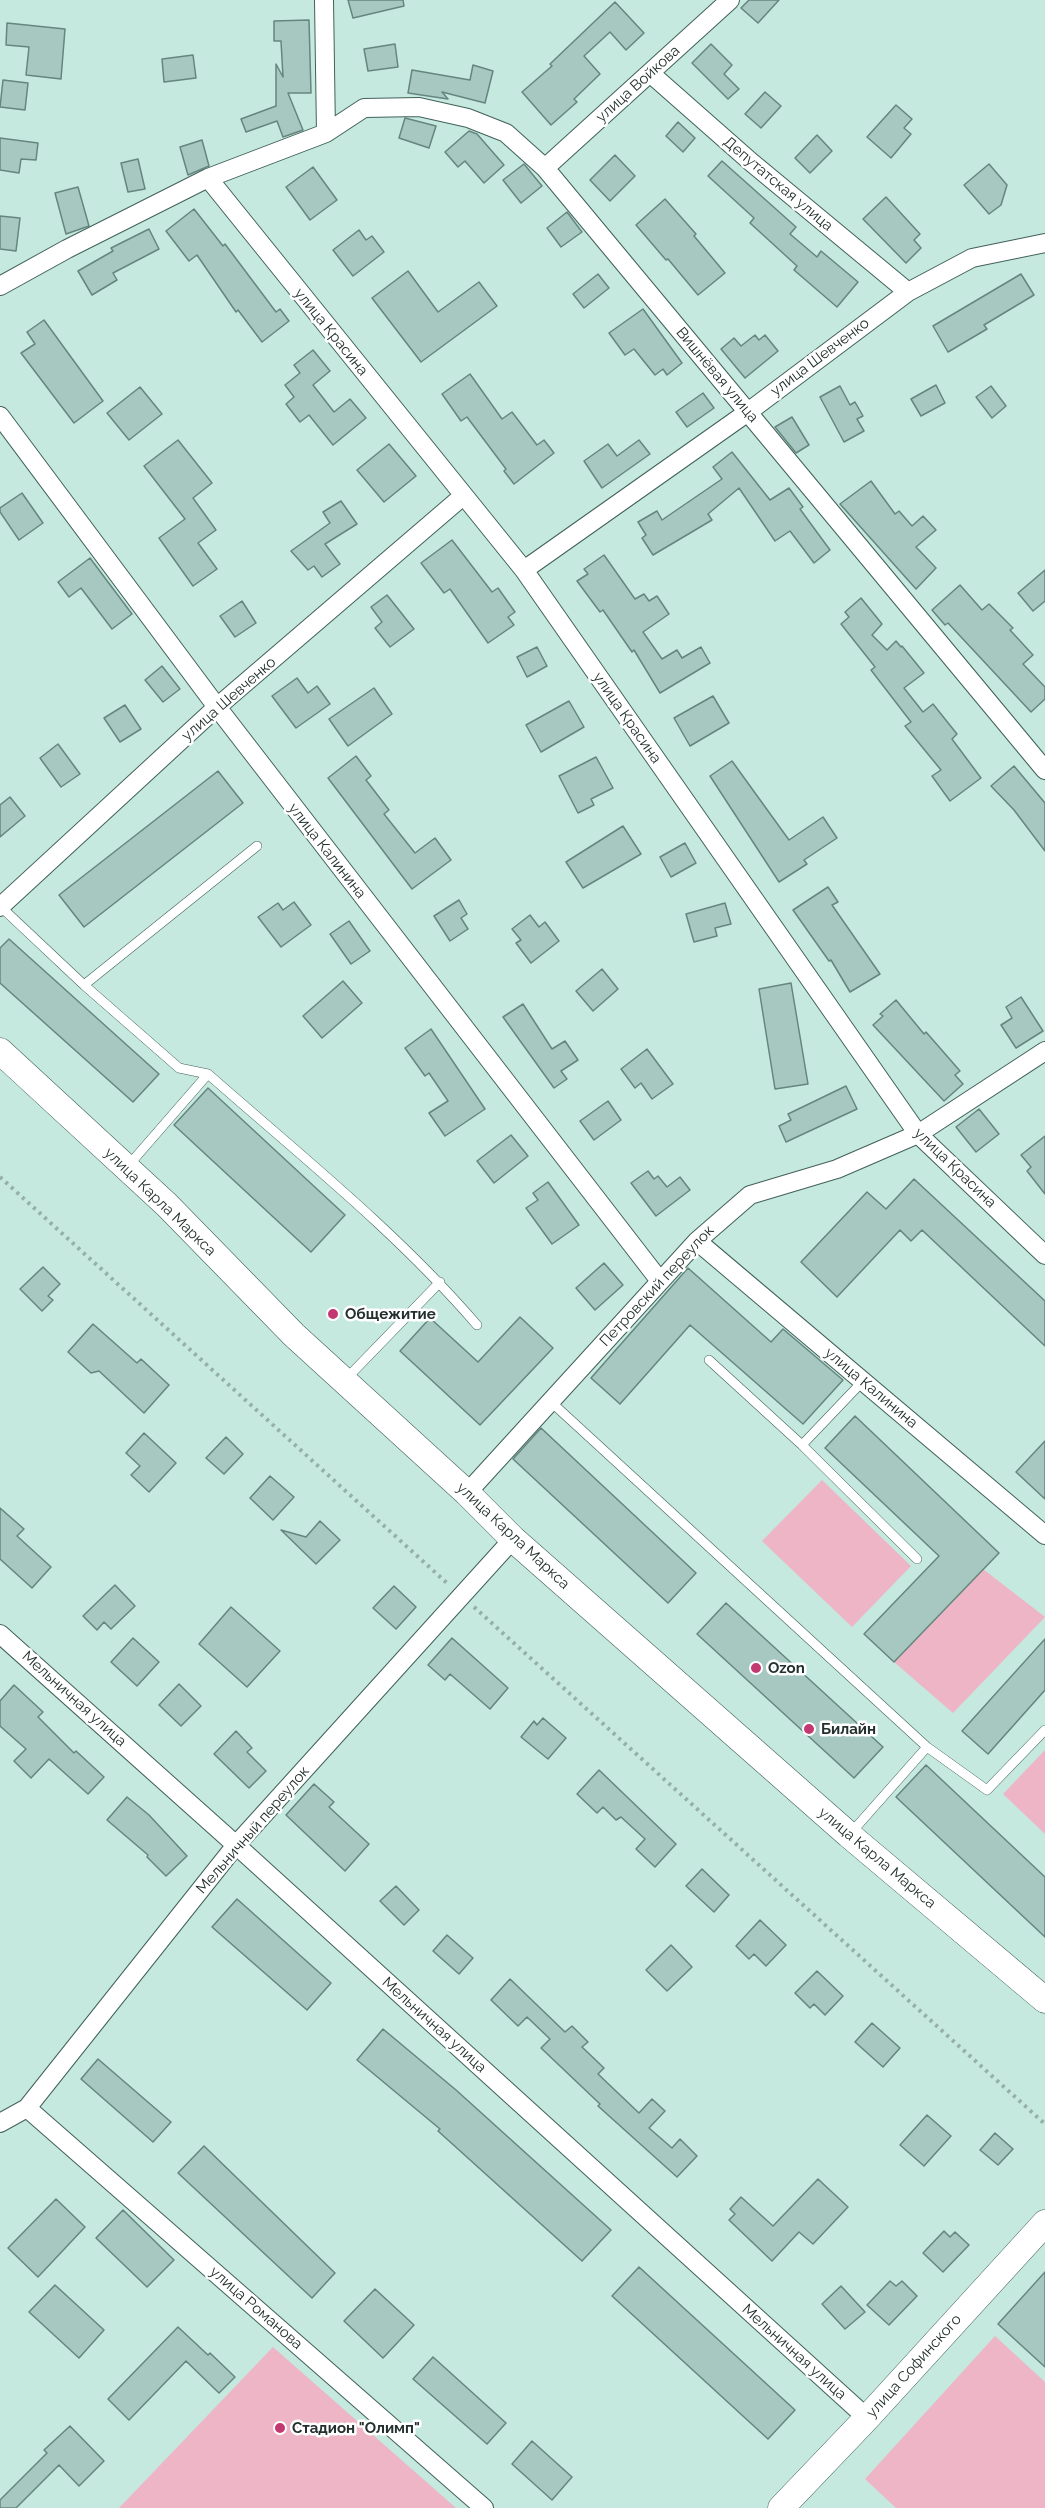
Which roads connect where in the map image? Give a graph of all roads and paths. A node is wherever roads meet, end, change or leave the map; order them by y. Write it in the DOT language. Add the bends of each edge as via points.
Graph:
graph roads {
  1 [pos="324,0"];
  2 [pos="730,0"];
  3 [pos="650,73"];
  4 [pos="326,133"];
  5 [pos="545,168"];
  6 [pos="208,178"];
  7 [pos="1045,243"];
  8 [pos="0,286"];
  9 [pos="908,292"];
  10 [pos="748,412"];
  11 [pos="0,416"];
  12 [pos="463,496"];
  13 [pos="524,570"];
  14 [pos="217,707"];
  15 [pos="1045,770"];
  16 [pos="257,846"];
  17 [pos="0,906"];
  18 [pos="84,985"];
  19 [pos="0,1051"];
  20 [pos="1045,1051"];
  21 [pos="208,1074"];
  22 [pos="918,1134"];
  23 [pos="126,1167"];
  24 [pos="0,1177"];
  25 [pos="697,1240"];
  26 [pos="1045,1255"];
  27 [pos="660,1281"];
  28 [pos="440,1282"];
  29 [pos="477,1325"];
  30 [pos="709,1360"];
  31 [pos="345,1381"];
  32 [pos="863,1381"];
  33 [pos="550,1401"];
  34 [pos="802,1445"];
  35 [pos="467,1493"];
  36 [pos="1045,1535"];
  37 [pos="513,1539"];
  38 [pos="917,1558"];
  39 [pos="462,1596"];
  40 [pos="0,1634"];
  41 [pos="1045,1730"];
  42 [pos="927,1747"];
  43 [pos="849,1835"];
  44 [pos="236,1845"];
  45 [pos="1045,2000"];
  46 [pos="27,2108"];
  47 [pos="0,2123"];
  48 [pos="1045,2124"];
  49 [pos="1045,2223"];
  50 [pos="867,2418"];
  51 [pos="484,2508"];
  52 [pos="781,2508"];
  1 -- 4 [label="street"];
  2 -- 3 [label="street, улица Войкова"];
  3 -- 5 [label="street, улица Войкова"];
  3 -- 9 [label="street, Депутатская улица"];
  4 -- 5 [label="street, Вишнёвая улица" via="364,108 419,107 468,118 506,133"];
  4 -- 6 [label="street, Вишнёвая улица"];
  5 -- 10 [label="street, Вишнёвая улица"];
  6 -- 8 [label="street, Вишнёвая улица"];
  6 -- 12 [label="street, улица Красина"];
  7 -- 9 [label="street, улица Шевченко" via="972,258"];
  9 -- 10 [label="street, улица Шевченко"];
  10 -- 13 [label="street, улица Шевченко"];
  10 -- 15 [label="street, Вишнёвая улица"];
  11 -- 14 [label="street, улица Калинина"];
  12 -- 13 [label="street, улица Красина"];
  12 -- 14 [label="street, улица Шевченко"];
  13 -- 22 [label="street, улица Красина"];
  14 -- 17 [label="street, улица Шевченко"];
  14 -- 27 [label="street, улица Калинина"];
  16 -- 18 [label="lane"];
  17 -- 18 [label="lane"];
  18 -- 21 [label="lane" via="179,1068"];
  19 -- 23 [label="street, улица Карла Маркса"];
  20 -- 22 [label="street, Петровский переулок"];
  21 -- 23 [label="lane"];
  21 -- 28 [label="lane"];
  22 -- 25 [label="street, Петровский переулок" via="837,1169 750,1194"];
  22 -- 26 [label="street, улица Красина"];
  23 -- 31 [label="street, улица Карла Маркса"];
  24 -- 39 [label="path"];
  25 -- 27 [label="street, Петровский переулок"];
  25 -- 32 [label="street, улица Калинина"];
  27 -- 33 [label="street, Петровский переулок"];
  28 -- 29 [label="lane"];
  28 -- 31 [label="lane"];
  30 -- 34 [label="lane"];
  31 -- 35 [label="street, улица Карла Маркса"];
  32 -- 34 [label="lane"];
  32 -- 36 [label="street, улица Калинина"];
  33 -- 35 [label="street, Петровский переулок"];
  33 -- 42 [label="lane"];
  34 -- 38 [label="lane"];
  35 -- 37 [label="street, улица Карла Маркса"];
  37 -- 39 [label="street, Мельничный переулок"];
  37 -- 43 [label="street, улица Карла Маркса"];
  39 -- 44 [label="street, Мельничный переулок"];
  39 -- 48 [label="path"];
  40 -- 44 [label="street, Мельничная улица"];
  41 -- 42 [label="lane" via="987,1790"];
  42 -- 43 [label="lane"];
  43 -- 45 [label="street, улица Карла Маркса"];
  44 -- 46 [label="street, Мельничный переулок"];
  44 -- 50 [label="street, Мельничная улица"];
  46 -- 47 [label="street, Мельничный переулок"];
  46 -- 51 [label="street, улица Романова"];
  49 -- 50 [label="street, улица Софинского"];
  50 -- 52 [label="street, улица Софинского"];
}
